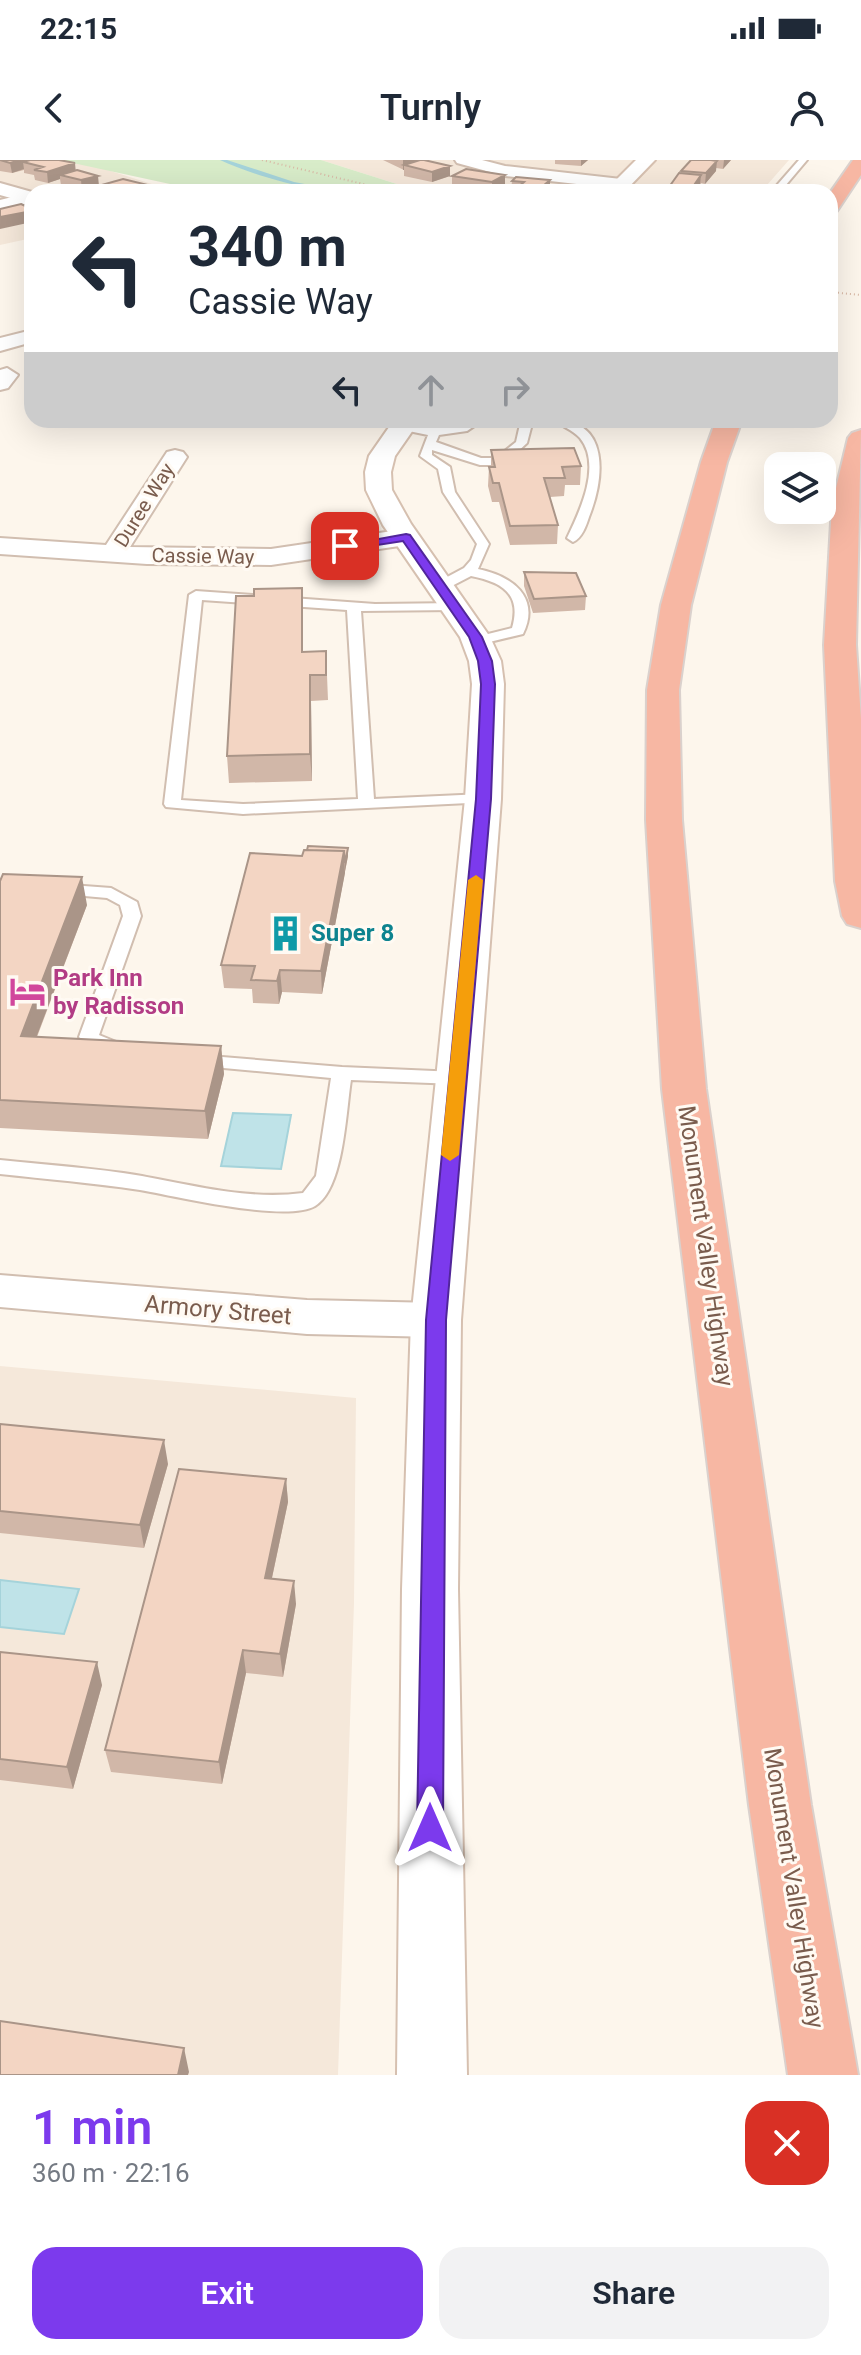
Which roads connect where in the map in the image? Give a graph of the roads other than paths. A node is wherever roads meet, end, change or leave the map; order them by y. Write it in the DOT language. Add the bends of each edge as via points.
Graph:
graph roads {
  1 [pos="463,160"];
  2 [pos="646,160"];
  3 [pos="803,160"];
  4 [pos="861,161"];
  5 [pos="591,184"];
  6 [pos="621,184"];
  7 [pos="782,184"];
  8 [pos="0,189"];
  9 [pos="838,195"];
  10 [pos="24,196"];
  11 [pos="24,200"];
  12 [pos="0,205"];
  13 [pos="24,338"];
  14 [pos="0,345"];
  15 [pos="401,428"];
  16 [pos="413,428"];
  17 [pos="461,428"];
  18 [pos="525,428"];
  19 [pos="576,428"];
  20 [pos="726,428"];
  21 [pos="432,437"];
  22 [pos="861,438"];
  23 [pos="175,457"];
  24 [pos="406,537"];
  25 [pos="573,538"];
  26 [pos="0,546"];
  27 [pos="113,554"];
  28 [pos="472,572"];
  29 [pos="448,596"];
  30 [pos="354,607"];
  31 [pos="477,641"];
  32 [pos="483,799"];
  33 [pos="366,804"];
  34 [pos="32,887"];
  35 [pos="861,916"];
  36 [pos="145,1056"];
  37 [pos="175,1059"];
  38 [pos="342,1073"];
  39 [pos="457,1078"];
  40 [pos="0,1167"];
  41 [pos="0,1291"];
  42 [pos="436,1320"];
  43 [pos="432,2075"];
  44 [pos="823,2075"];
  1 -- 5 [label="street"];
  2 -- 6 [label="main road"];
  3 -- 7 [label="lane"];
  4 -- 9 [label="highway"];
  8 -- 10 [label="main road"];
  11 -- 12 [label="street"];
  13 -- 14 [label="street"];
  15 -- 24 [label="main road" via="382,456 378,480"];
  16 -- 21 [label="lane"];
  17 -- 21 [label="lane"];
  18 -- 21 [label="lane" via="521,443 499,462 480,461"];
  19 -- 25 [label="lane" via="588,443 597,475 589,509"];
  20 -- 44 [label="highway, Monument Valley Highway" via="674,619 663,690 664,820 684,1089 780,1805"];
  21 -- 28 [label="lane" via="426,456 444,467 449,492 483,544"];
  22 -- 35 [label="highway" via="846,505 840,645 854,881"];
  23 -- 27 [label="street, Duree Way"];
  24 -- 27 [label="street, Cassie Way" via="271,557"];
  24 -- 29 [label="main road"];
  26 -- 27 [label="street, Cassie Way"];
  28 -- 29 [label="lane"];
  28 -- 31 [label="lane" via="511,584 523,605 518,631"];
  29 -- 30 [label="lane"];
  29 -- 31 [label="main road"];
  30 -- 33 [label="lane"];
  30 -- 33 [label="lane" via="196,595 172,804 243,809"];
  31 -- 32 [label="main road" via="488,684"];
  32 -- 33 [label="lane"];
  32 -- 39 [label="main road"];
  34 -- 36 [label="lane" via="111,893 128,902 132,916 89,1037"];
  37 -- 38 [label="lane"];
  38 -- 39 [label="lane"];
  38 -- 40 [label="lane" via="326,1177 309,1200 198,1196 141,1183"];
  39 -- 42 [label="main road"];
  41 -- 42 [label="street, Armory Street" via="276,1315"];
  42 -- 43 [label="main road" via="430,1589"];
}
